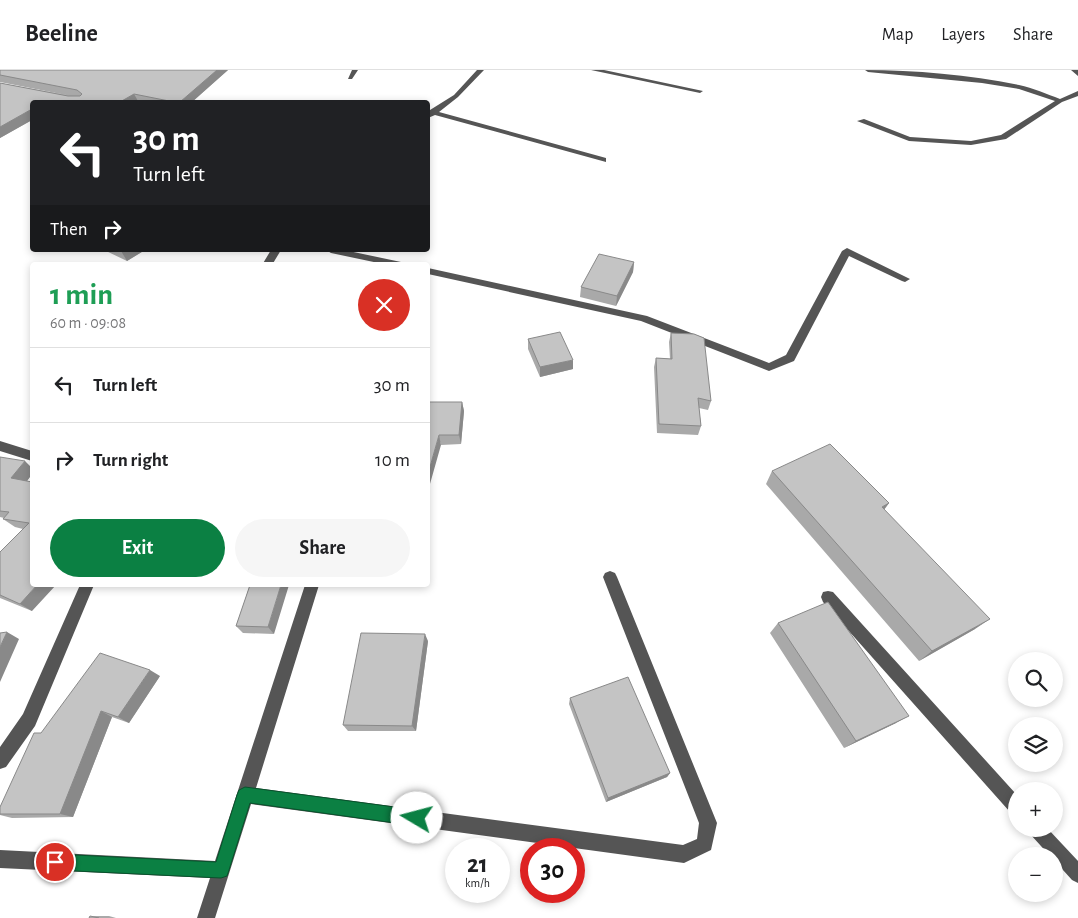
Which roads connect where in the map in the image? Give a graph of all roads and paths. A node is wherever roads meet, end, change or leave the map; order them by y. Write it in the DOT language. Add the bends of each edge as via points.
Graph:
graph roads {
  1 [pos="355,70"];
  2 [pos="481,70"];
  3 [pos="594,70"];
  4 [pos="868,70"];
  5 [pos="1074,70"];
  6 [pos="610,71"];
  7 [pos="1078,74"];
  8 [pos="350,78"];
  9 [pos="700,90"];
  10 [pos="1078,93"];
  11 [pos="1060,101"];
  12 [pos="430,114"];
  13 [pos="861,121"];
  14 [pos="603,160"];
  15 [pos="340,252"];
  16 [pos="387,262"];
  17 [pos="430,271"];
  18 [pos="905,279"];
  19 [pos="0,446"];
  20 [pos="30,455"];
  21 [pos="610,577"];
  22 [pos="86,587"];
  23 [pos="311,587"];
  24 [pos="828,597"];
  25 [pos="0,761"];
  26 [pos="245,795"];
  27 [pos="1008,797"];
  28 [pos="1044,837"];
  29 [pos="0,859"];
  30 [pos="221,870"];
  31 [pos="1078,874"];
  32 [pos="206,918"];
  1 -- 8 [label="street"];
  2 -- 12 [label="street" via="456,96"];
  3 -- 6 [label="street"];
  4 -- 11 [label="street" via="1020,87"];
  5 -- 7 [label="street"];
  6 -- 9 [label="street"];
  10 -- 11 [label="street"];
  11 -- 13 [label="street" via="1003,137 971,143 909,139"];
  12 -- 14 [label="street"];
  15 -- 16 [label="street"];
  17 -- 18 [label="street" via="644,318 769,367 790,358 846,251"];
  19 -- 20 [label="street"];
  21 -- 26 [label="street" via="708,823 704,844 684,854"];
  22 -- 25 [label="street" via="29,720"];
  23 -- 26 [label="street"];
  24 -- 27 [label="street"];
  26 -- 30 [label="street"];
  28 -- 31 [label="street"];
  29 -- 30 [label="street"];
  30 -- 32 [label="street"];
}
